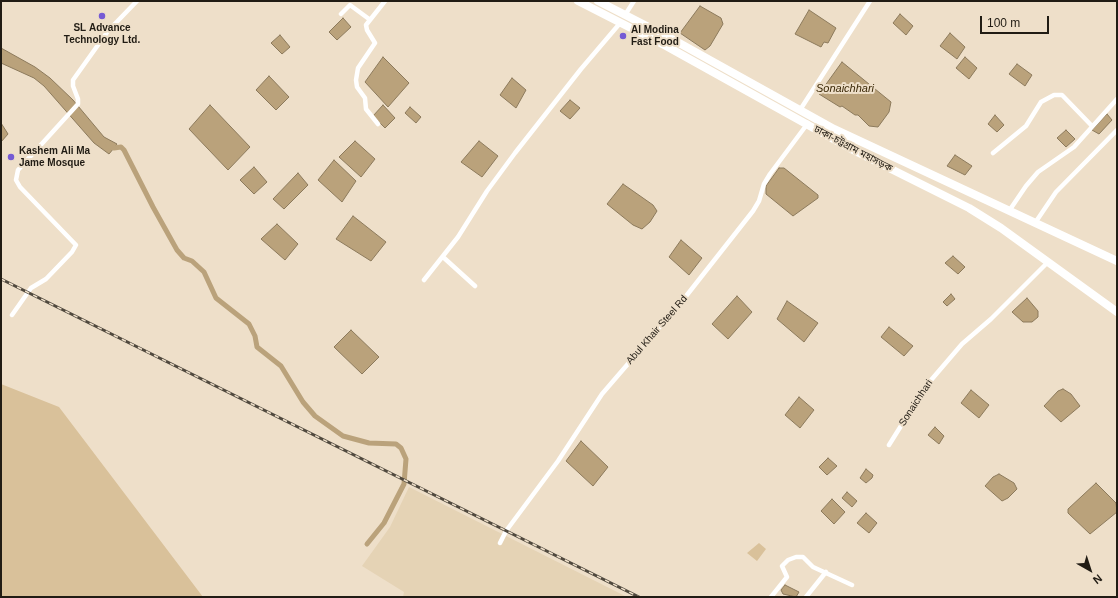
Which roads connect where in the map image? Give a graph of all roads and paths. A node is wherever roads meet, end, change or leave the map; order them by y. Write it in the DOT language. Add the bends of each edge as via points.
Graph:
graph roads {
  1 [pos="138,1"];
  2 [pos="385,1"];
  3 [pos="578,1"];
  4 [pos="598,1"];
  5 [pos="634,1"];
  6 [pos="870,1"];
  7 [pos="341,14"];
  8 [pos="623,18"];
  9 [pos="369,19"];
  10 [pos="1117,99"];
  11 [pos="800,110"];
  12 [pos="812,116"];
  13 [pos="378,124"];
  14 [pos="808,124"];
  15 [pos="1092,126"];
  16 [pos="1117,130"];
  17 [pos="867,144"];
  18 [pos="993,153"];
  19 [pos="862,154"];
  20 [pos="1009,211"];
  21 [pos="1035,223"];
  22 [pos="443,257"];
  23 [pos="1117,261"];
  24 [pos="1048,262"];
  25 [pos="424,280"];
  26 [pos="475,286"];
  27 [pos="1117,312"];
  28 [pos="12,315"];
  29 [pos="889,445"];
  30 [pos="500,543"];
  31 [pos="826,572"];
  32 [pos="852,586"];
  33 [pos="771,597"];
  34 [pos="806,597"];
  1 -- 28 [label="street" via="100,40 73,80 72,86 78,104 18,170 16,180 76,246 46,280 27,292"];
  2 -- 9 [label="street"];
  3 -- 8 [label="highway, ঢাকা-চট্টগ্রাম মহাসড়ক"];
  4 -- 8 [label="highway, ঢাকা-চট্টগ্রাম মহাসড়ক"];
  5 -- 8 [label="street"];
  6 -- 11 [label="street"];
  7 -- 9 [label="street" via="350,5"];
  8 -- 11 [label="highway, ঢাকা-চট্টগ্রাম মহাসড়ক"];
  8 -- 14 [label="highway, ঢাকা-চট্টগ্রাম মহাসড়ক"];
  8 -- 22 [label="street" via="515,153"];
  9 -- 13 [label="street" via="366,28 375,43 358,68 356,80 357,87 365,98 366,109"];
  10 -- 15 [label="street"];
  11 -- 12 [label="highway, ঢাকা-চট্টগ্রাম মহাসড়ক"];
  12 -- 14 [label="street, Abul Khair Steel Rd"];
  12 -- 17 [label="highway, ঢাকা-চট্টগ্রাম মহাসড়ক"];
  14 -- 19 [label="highway, ঢাকা-চট্টগ্রাম মহাসড়ক"];
  14 -- 30 [label="street, Abul Khair Steel Rd" via="770,174 753,211 683,300 602,394"];
  15 -- 18 [label="street" via="1062,95 1054,95 1042,102 1026,126"];
  15 -- 20 [label="street" via="1074,147 1038,172"];
  16 -- 21 [label="street" via="1056,192"];
  17 -- 19 [label="highway"];
  17 -- 20 [label="highway, ঢাকা-চট্টগ্রাম মহাসড়ক"];
  19 -- 24 [label="highway, ঢাকা-চট্টগ্রাম মহাসড়ক" via="969,208"];
  20 -- 21 [label="highway, ঢাকা-চট্টগ্রাম মহাসড়ক"];
  21 -- 23 [label="highway, ঢাকা-চট্টগ্রাম মহাসড়ক"];
  22 -- 25 [label="street"];
  22 -- 26 [label="street"];
  24 -- 27 [label="highway, ঢাকা-চট্টগ্রাম মহাসড়ক"];
  24 -- 29 [label="street, Sonaichhari" via="962,344 926,386"];
  31 -- 32 [label="street"];
  31 -- 33 [label="street" via="813,567 803,557 788,560 782,566 787,578"];
  31 -- 34 [label="street"];
}
